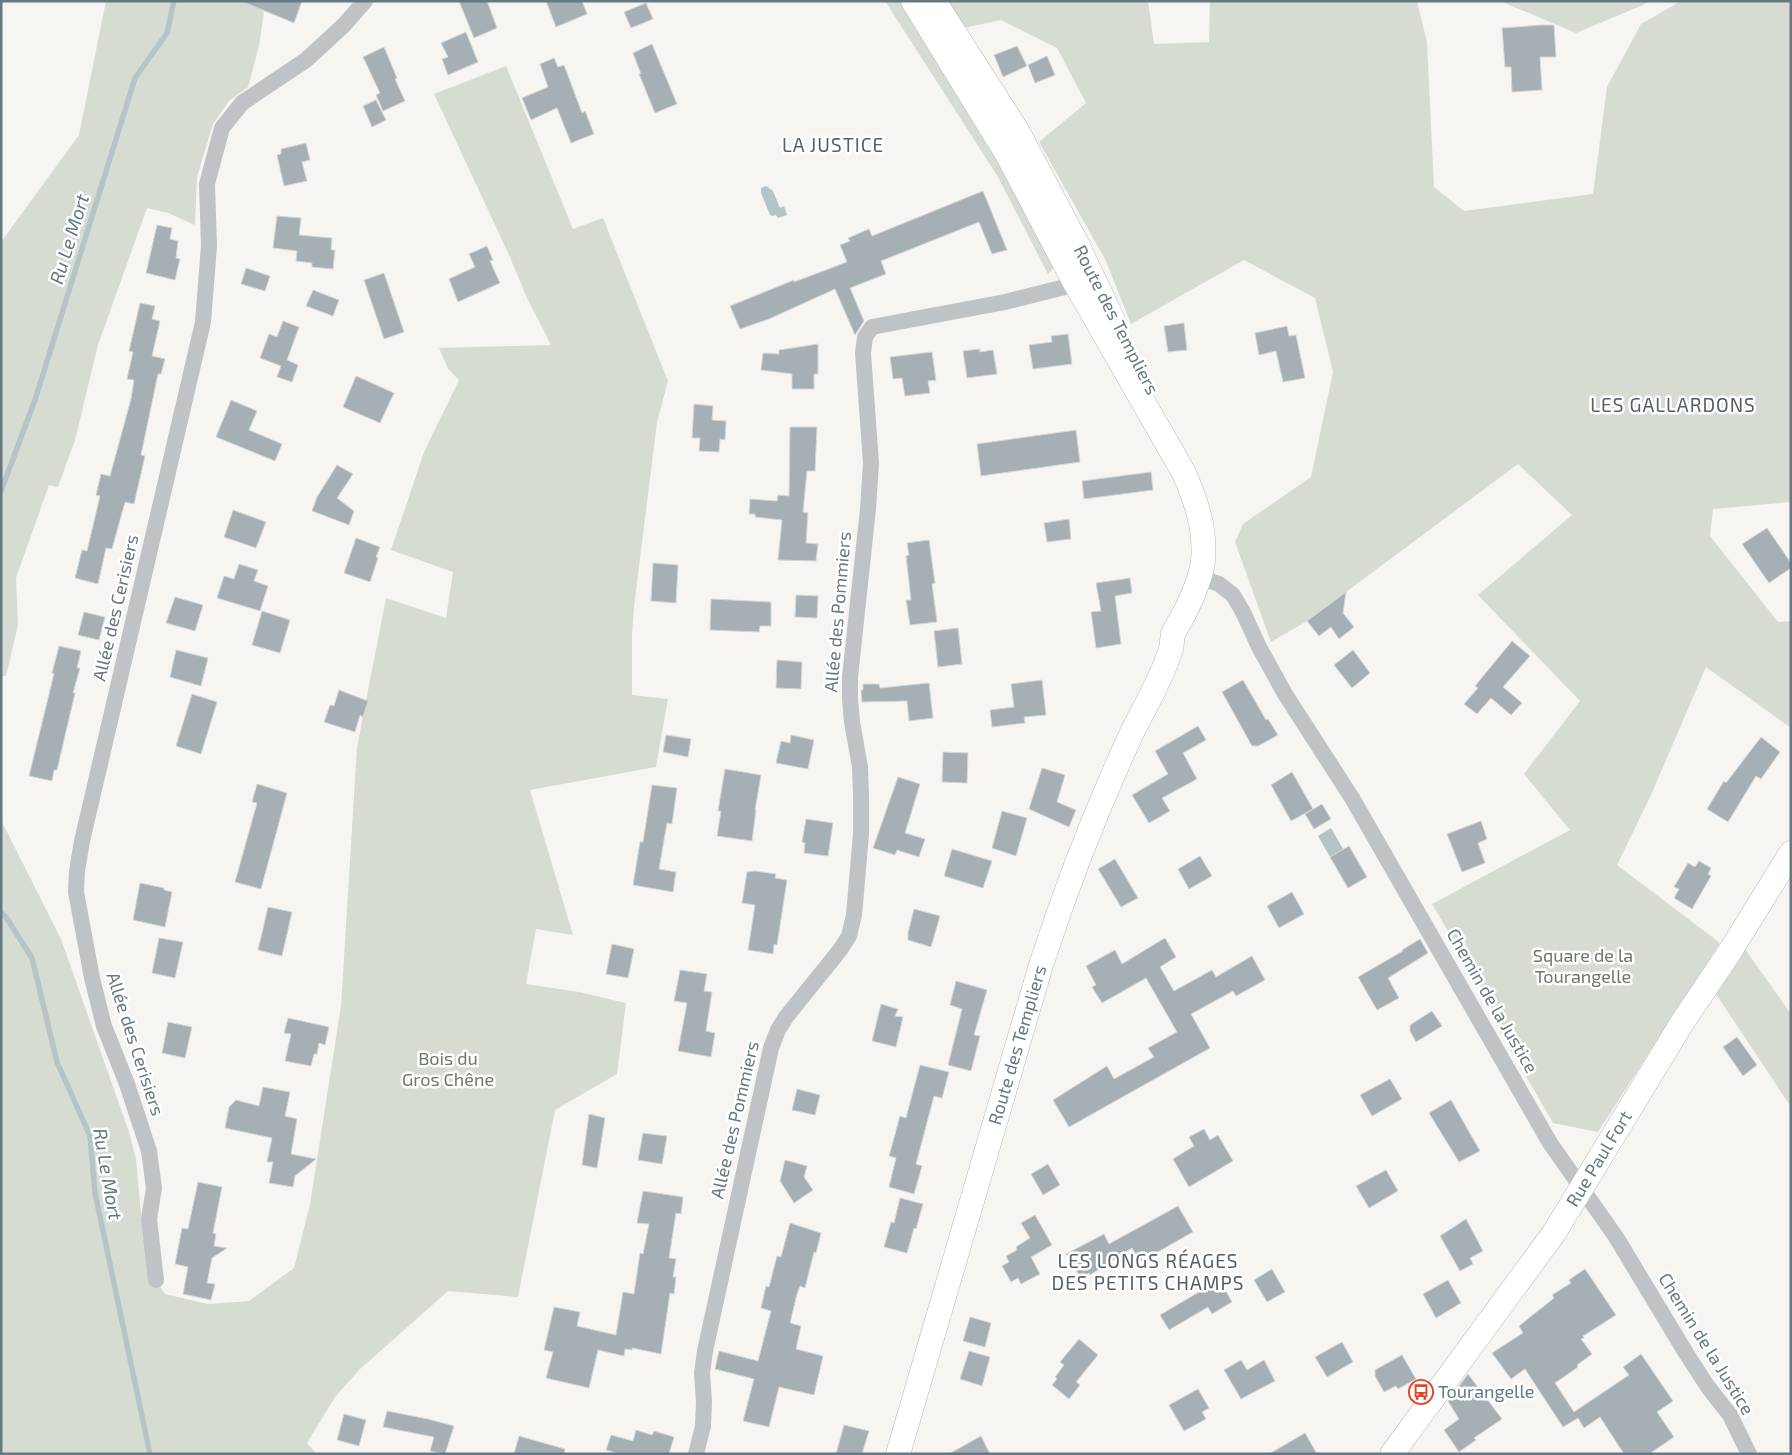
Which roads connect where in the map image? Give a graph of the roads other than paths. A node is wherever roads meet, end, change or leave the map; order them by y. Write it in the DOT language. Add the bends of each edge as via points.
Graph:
graph roads {
  1 [pos="364,1"];
  2 [pos="913,1"];
  3 [pos="934,1"];
  4 [pos="1083,279"];
  5 [pos="1206,580"];
  6 [pos="1791,853"];
  7 [pos="1581,1188"];
  8 [pos="156,1280"];
  9 [pos="696,1454"];
  10 [pos="898,1454"];
  11 [pos="1392,1454"];
  12 [pos="1749,1454"];
  1 -- 8 [label="street, Allée des Cerisiers" via="344,25 306,60 242,103 222,128 207,184 209,246 203,322 77,871 76,892 104,1026 149,1151 154,1188 148,1219"];
  2 -- 4 [label="main road, Route des Templiers"];
  3 -- 4 [label="main road, Route des Templiers" via="1018,132 1076,242"];
  4 -- 5 [label="main road, Route des Templiers" via="1174,432 1209,502 1219,558"];
  4 -- 9 [label="street, Allée des Pommiers" via="1005,302 872,327 865,337 870,463 850,692 861,795 854,916 849,936 786,1017 771,1048 705,1351 703,1426"];
  5 -- 7 [label="street, Chemin de la Justice" via="1219,584 1233,596 1243,612 1285,694 1352,798 1550,1143"];
  5 -- 10 [label="main road, Route des Templiers" via="1183,640 1171,650 1094,817 1065,892 1040,965"];
  6 -- 7 [label="main road, Rue Paul Fort"];
  7 -- 11 [label="main road, Rue Paul Fort" via="1554,1233"];
  7 -- 12 [label="street, Chemin de la Justice" via="1616,1237 1704,1380 1730,1415"];
}
